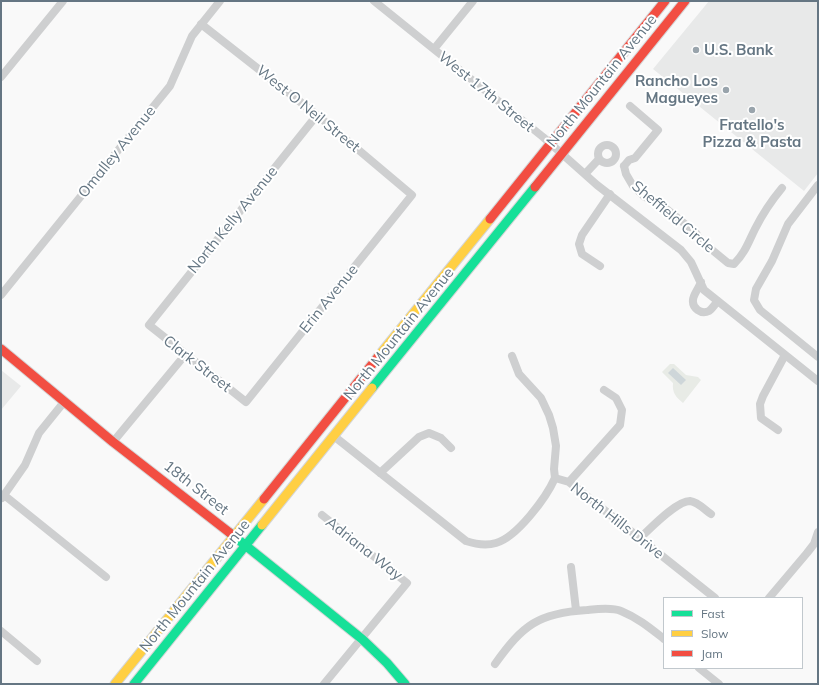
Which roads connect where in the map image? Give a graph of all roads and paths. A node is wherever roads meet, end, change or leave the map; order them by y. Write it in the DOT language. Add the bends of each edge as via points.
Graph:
graph roads {
  1 [pos="63,1"];
  2 [pos="220,1"];
  3 [pos="374,1"];
  4 [pos="474,1"];
  5 [pos="665,1"];
  6 [pos="685,1"];
  7 [pos="202,24"];
  8 [pos="434,49"];
  9 [pos="1,77"];
  10 [pos="630,106"];
  11 [pos="317,115"];
  12 [pos="550,143"];
  13 [pos="561,153"];
  14 [pos="599,159"];
  15 [pos="614,159"];
  16 [pos="624,166"];
  17 [pos="585,174"];
  18 [pos="818,185"];
  19 [pos="782,188"];
  20 [pos="610,194"];
  21 [pos="412,195"];
  22 [pos="600,266"];
  23 [pos="701,282"];
  24 [pos="1,294"];
  25 [pos="718,301"];
  26 [pos="149,325"];
  27 [pos="1,349"];
  28 [pos="185,355"];
  29 [pos="785,355"];
  30 [pos="512,356"];
  31 [pos="818,357"];
  32 [pos="818,381"];
  33 [pos="604,390"];
  34 [pos="64,402"];
  35 [pos="246,402"];
  36 [pos="778,430"];
  37 [pos="335,436"];
  38 [pos="113,442"];
  39 [pos="451,448"];
  40 [pos="380,472"];
  41 [pos="555,478"];
  42 [pos="569,482"];
  43 [pos="2,497"];
  44 [pos="711,514"];
  45 [pos="322,515"];
  46 [pos="818,532"];
  47 [pos="234,536"];
  48 [pos="640,538"];
  49 [pos="246,545"];
  50 [pos="571,567"];
  51 [pos="106,577"];
  52 [pos="714,597"];
  53 [pos="770,597"];
  54 [pos="576,610"];
  55 [pos="1,631"];
  56 [pos="663,638"];
  57 [pos="362,639"];
  58 [pos="38,661"];
  59 [pos="494,664"];
  60 [pos="700,669"];
  61 [pos="115,684"];
  62 [pos="134,684"];
  63 [pos="324,684"];
  64 [pos="405,684"];
  65 [pos="719,684"];
  1 -- 9 [label="street"];
  2 -- 7 [label="street, Omalley Avenue"];
  3 -- 8 [label="street, West 17th Street"];
  4 -- 8 [label="street"];
  5 -- 12 [label="main road, North Mountain Avenue"];
  6 -- 13 [label="main road, North Mountain Avenue"];
  7 -- 11 [label="street, West O Neil Street"];
  7 -- 24 [label="street, Omalley Avenue" via="192,36 170,86"];
  8 -- 12 [label="street, West 17th Street"];
  10 -- 16 [label="street" via="658,130 635,158"];
  11 -- 21 [label="street, West O Neil Street"];
  11 -- 26 [label="street, North Kelly Avenue"];
  12 -- 13 [label="street, West 17th Street"];
  12 -- 47 [label="main road, North Mountain Avenue"];
  13 -- 17 [label="street, West 17th Street"];
  13 -- 37 [label="main road, North Mountain Avenue"];
  14 -- 15 [label="street" via="608,163"];
  14 -- 15 [label="street" via="599,149 605,145 616,152"];
  14 -- 17 [label="street"];
  15 -- 16 [label="street"];
  16 -- 19 [label="street, Sheffield Circle" via="633,186 696,233 700,240 728,264 734,264 747,249 754,230"];
  17 -- 20 [label="street, West 17th Street"];
  18 -- 31 [label="street" via="788,224 756,289 754,300 760,310"];
  20 -- 22 [label="street" via="582,235 579,244 582,254"];
  20 -- 23 [label="street, West 17th Street" via="681,250 692,262"];
  21 -- 35 [label="street, Erin Avenue"];
  23 -- 25 [label="street, West 17th Street" via="704,290"];
  23 -- 25 [label="street" via="693,299 696,310 708,311"];
  25 -- 29 [label="street, West 17th Street"];
  26 -- 28 [label="street, Clark Street"];
  27 -- 34 [label="main road, 18th Street"];
  28 -- 35 [label="street, Clark Street"];
  28 -- 38 [label="street"];
  29 -- 32 [label="street"];
  29 -- 36 [label="street" via="760,404 761,418"];
  30 -- 41 [label="street" via="519,374 540,398 549,415 556,446"];
  33 -- 42 [label="street" via="616,398 622,410 620,425"];
  34 -- 38 [label="main road, 18th Street"];
  34 -- 43 [label="street" via="39,433 25,465"];
  37 -- 40 [label="street, North Hills Drive"];
  37 -- 49 [label="main road, North Mountain Avenue"];
  38 -- 47 [label="main road, 18th Street"];
  39 -- 40 [label="street" via="441,438 429,433 419,438"];
  40 -- 41 [label="street, North Hills Drive" via="466,541 482,544 496,544 517,530"];
  41 -- 42 [label="street, North Hills Drive"];
  42 -- 48 [label="street, North Hills Drive"];
  43 -- 51 [label="street"];
  44 -- 48 [label="street" via="698,504 679,504"];
  45 -- 57 [label="street, Adriana Way" via="407,583"];
  46 -- 53 [label="street" via="814,544"];
  47 -- 49 [label="main road, 18th Street"];
  47 -- 61 [label="main road, North Mountain Avenue"];
  48 -- 52 [label="street, North Hills Drive"];
  49 -- 57 [label="main road, 18th Street"];
  49 -- 62 [label="main road, North Mountain Avenue"];
  50 -- 54 [label="street"];
  54 -- 56 [label="street" via="619,610 640,620"];
  54 -- 59 [label="street" via="554,613 536,621 510,643"];
  55 -- 58 [label="street"];
  57 -- 63 [label="street"];
  57 -- 64 [label="main road, 18th Street" via="388,663"];
  60 -- 65 [label="street"];
}
